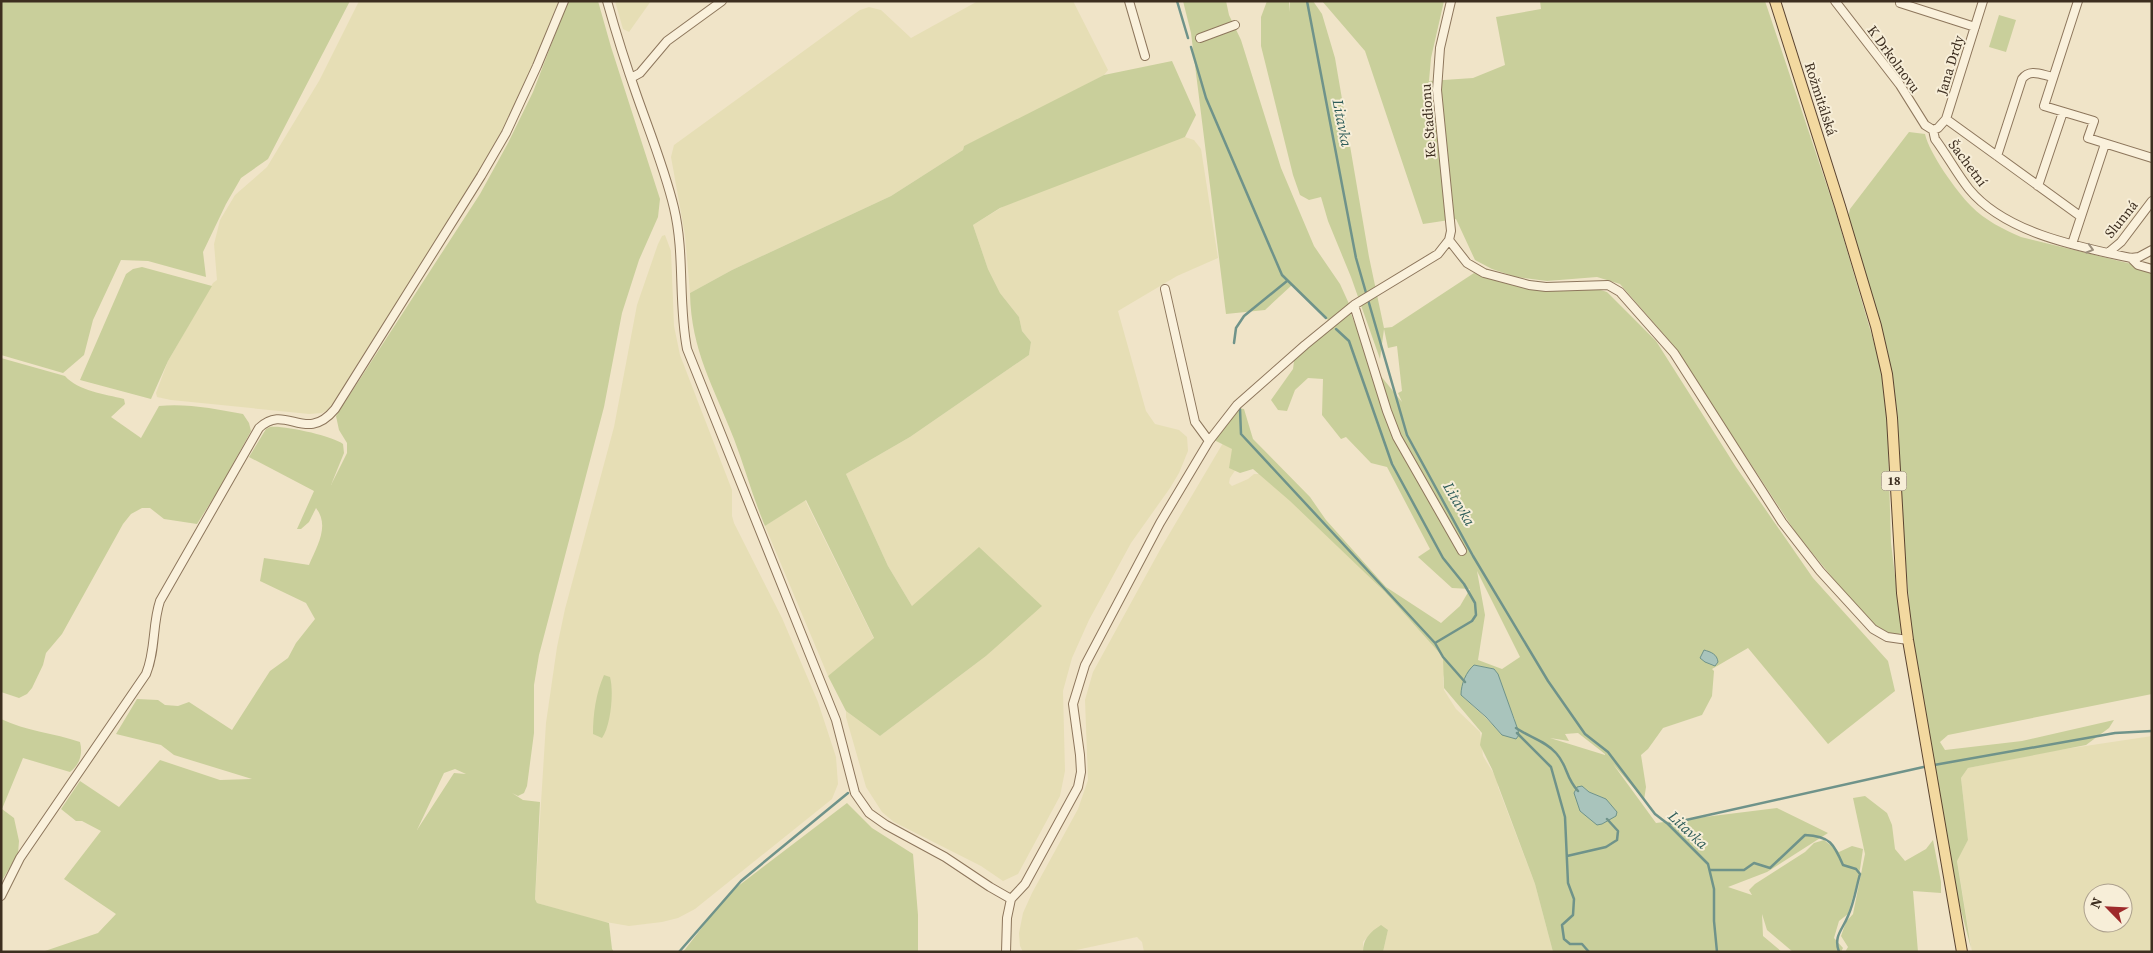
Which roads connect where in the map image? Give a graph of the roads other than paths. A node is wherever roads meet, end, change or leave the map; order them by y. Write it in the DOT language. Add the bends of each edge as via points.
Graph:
graph roads {
  1 [pos="564,1"];
  2 [pos="607,1"];
  3 [pos="722,1"];
  4 [pos="1129,1"];
  5 [pos="1451,1"];
  6 [pos="1775,1"];
  7 [pos="1835,1"];
  8 [pos="1983,1"];
  9 [pos="2078,1"];
  10 [pos="1900,3"];
  11 [pos="1235,25"];
  12 [pos="1974,27"];
  13 [pos="1200,38"];
  14 [pos="1145,56"];
  15 [pos="2053,77"];
  16 [pos="631,78"];
  17 [pos="2063,112"];
  18 [pos="1946,119"];
  19 [pos="1932,130"];
  20 [pos="2105,144"];
  21 [pos="1997,156"];
  22 [pos="2152,158"];
  23 [pos="2038,186"];
  24 [pos="2152,201"];
  25 [pos="2080,216"];
  26 [pos="1449,240"];
  27 [pos="2072,244"];
  28 [pos="2152,250"];
  29 [pos="2109,252"];
  30 [pos="2131,258"];
  31 [pos="2152,269"];
  32 [pos="1165,289"];
  33 [pos="1358,303"];
  34 [pos="1209,441"];
  35 [pos="1462,552"];
  36 [pos="1908,640"];
  37 [pos="1,896"];
  38 [pos="1012,899"];
  39 [pos="1006,952"];
  40 [pos="1962,952"];
  1 -- 37 [label="street" via="506,133 335,409 315,425 273,419 259,428 160,601 152,660 146,674 20,858"];
  2 -- 16 [label="street"];
  3 -- 16 [label="street" via="666,41"];
  4 -- 14 [label="street"];
  5 -- 26 [label="street, Ke Stadionu" via="1440,48 1437,90"];
  6 -- 36 [label="main road, Rožmitálská / 18" via="1840,206 1887,374 1901,584"];
  7 -- 19 [label="street, K Drkolnovu" via="1900,85 1925,125"];
  8 -- 12 [label="street, Jana Drdy"];
  9 -- 15 [label="street"];
  10 -- 12 [label="street"];
  11 -- 13 [label="street"];
  12 -- 18 [label="street, Jana Drdy"];
  15 -- 17 [label="street" via="2044,106"];
  15 -- 21 [label="street, Šachetní" via="2033,72 2022,79"];
  16 -- 38 [label="street" via="675,210 682,322 687,349 836,720 855,792 869,813 886,825"];
  17 -- 20 [label="street" via="2094,121 2088,138"];
  17 -- 23 [label="street"];
  18 -- 19 [label="street"];
  18 -- 21 [label="street, Šachetní"];
  19 -- 27 [label="street, Šachetní" via="1970,190 1996,212 2030,231"];
  20 -- 22 [label="street"];
  20 -- 25 [label="street"];
  21 -- 23 [label="street, Šachetní"];
  23 -- 25 [label="street, Šachetní"];
  24 -- 29 [label="street, Slunná" via="2121,242"];
  25 -- 27 [label="street"];
  26 -- 33 [label="street" via="1438,254"];
  26 -- 36 [label="street" via="1467,263 1484,273 1529,285 1608,285 1620,292 1674,353 1782,522 1820,571 1873,629"];
  27 -- 29 [label="street, Šachetní, one-way"];
  28 -- 30 [label="street"];
  29 -- 30 [label="street, Šachetní"];
  30 -- 31 [label="street, Šachetní" via="2138,266"];
  32 -- 34 [label="street" via="1195,422"];
  33 -- 34 [label="street" via="1237,405"];
  33 -- 35 [label="street" via="1386,411 1397,437"];
  34 -- 38 [label="street" via="1160,523 1084,665 1073,704 1080,755 1078,787 1025,884"];
  36 -- 40 [label="main road, 18"];
  38 -- 39 [label="street" via="1007,918"];
}
